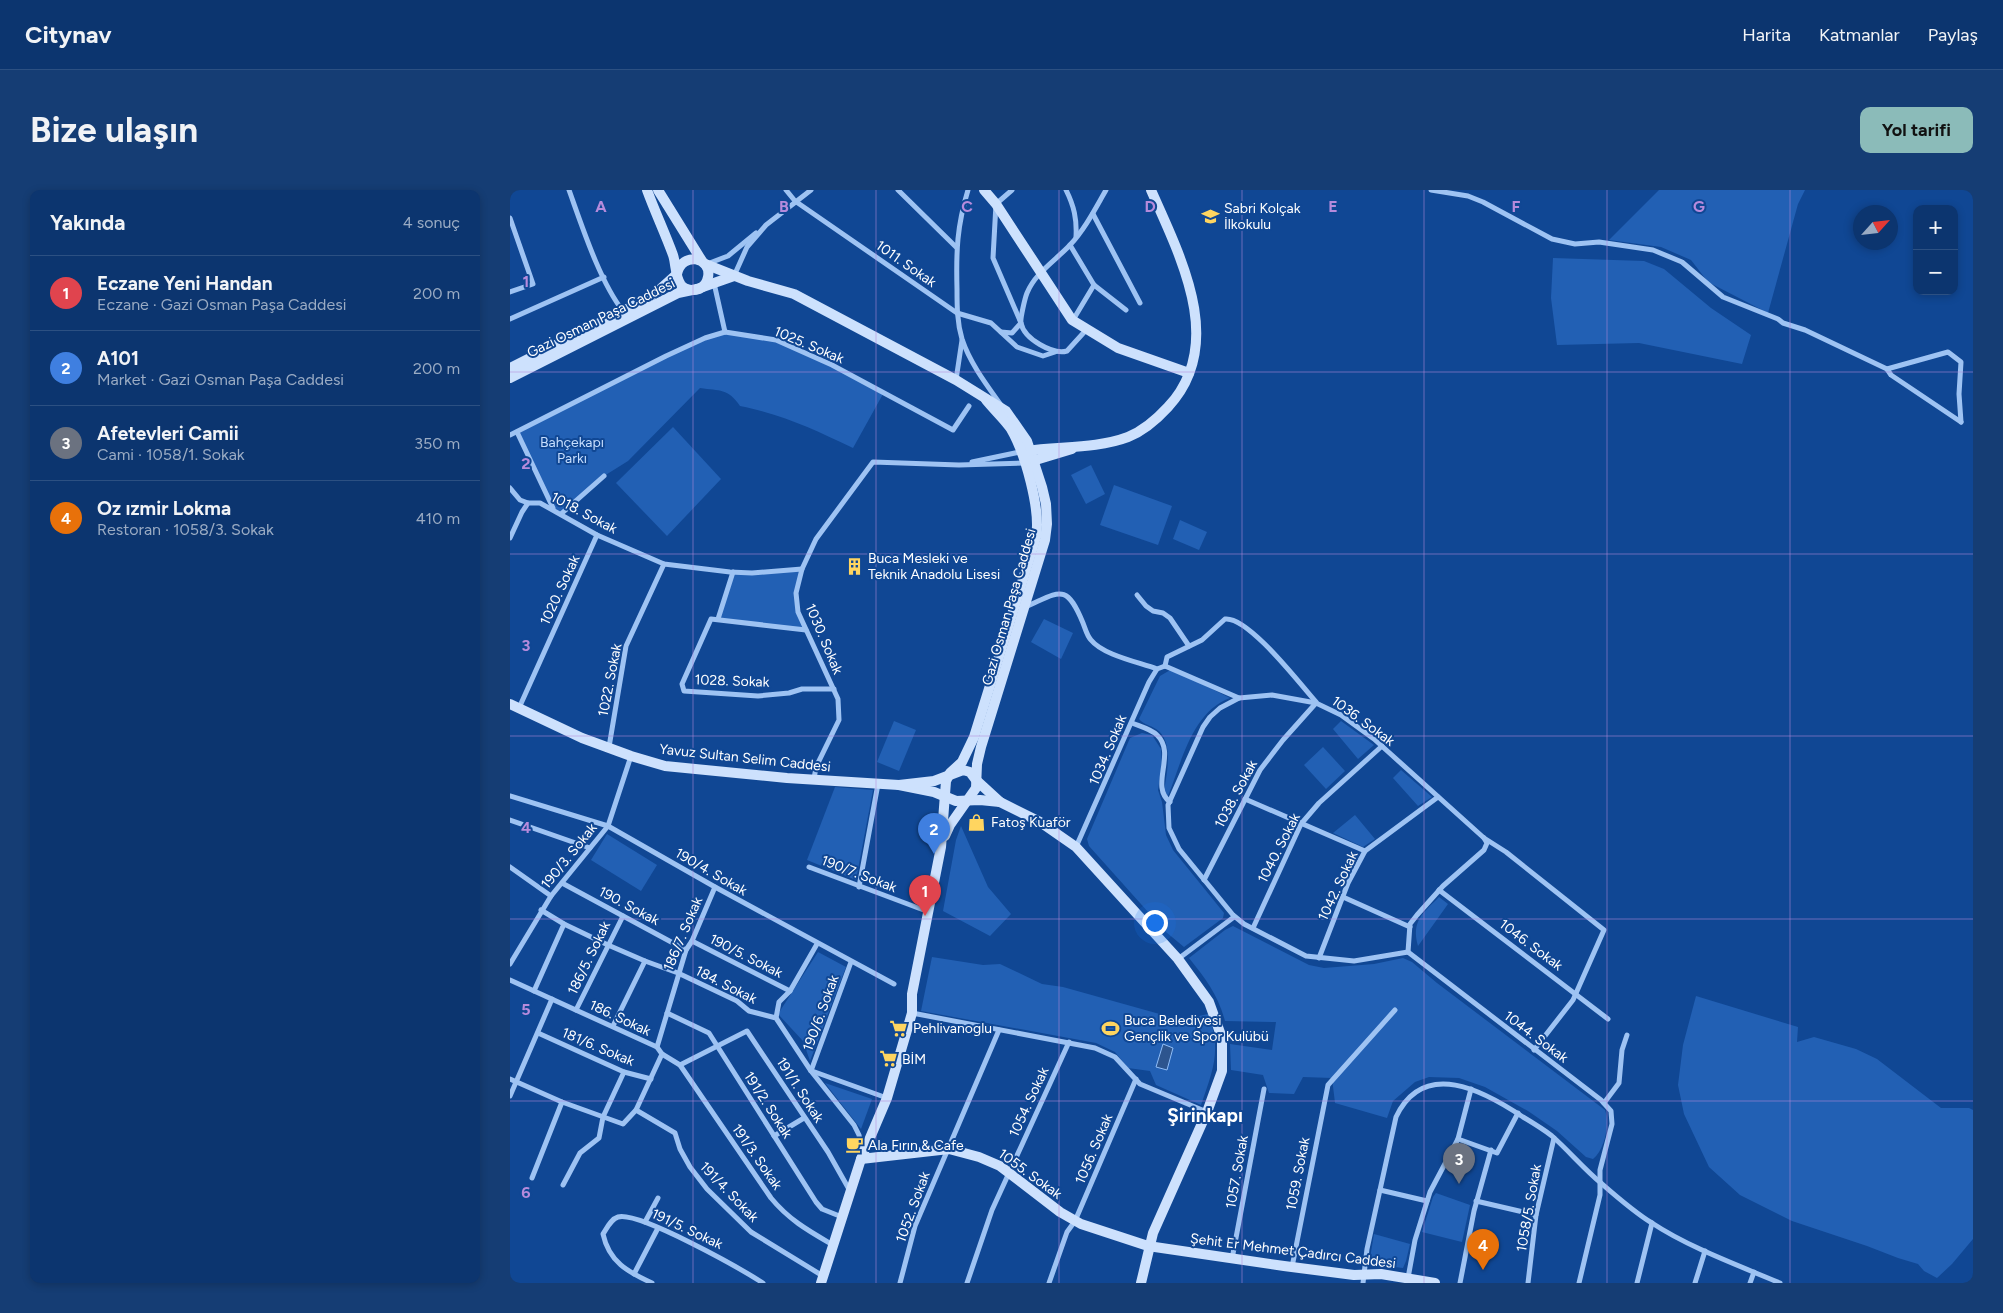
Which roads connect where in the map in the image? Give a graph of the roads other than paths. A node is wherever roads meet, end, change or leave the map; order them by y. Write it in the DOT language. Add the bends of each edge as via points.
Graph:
graph roads {
  1 [pos="569,190"];
  2 [pos="647,190"];
  3 [pos="658,190"];
  4 [pos="786,190"];
  5 [pos="811,190"];
  6 [pos="898,190"];
  7 [pos="968,190"];
  8 [pos="984,190"];
  9 [pos="1012,190"];
  10 [pos="1066,190"];
  11 [pos="1151,190"];
  12 [pos="1431,190"];
  13 [pos="1440,190"];
  14 [pos="1105,191"];
  15 [pos="795,201"];
  16 [pos="996,204"];
  17 [pos="1093,214"];
  18 [pos="510,218"];
  19 [pos="766,225"];
  20 [pos="1076,239"];
  21 [pos="1070,245"];
  22 [pos="956,247"];
  23 [pos="704,264"];
  24 [pos="1041,272"];
  25 [pos="677,274"];
  26 [pos="734,276"];
  27 [pos="604,277"];
  28 [pos="714,283"];
  29 [pos="1094,285"];
  30 [pos="697,289"];
  31 [pos="510,292"];
  32 [pos="1140,303"];
  33 [pos="1126,310"];
  34 [pos="623,311"];
  35 [pos="957,313"];
  36 [pos="510,319"];
  37 [pos="1072,320"];
  38 [pos="1021,323"];
  39 [pos="1087,329"];
  40 [pos="725,332"];
  41 [pos="1001,332"];
  42 [pos="962,339"];
  43 [pos="1055,352"];
  44 [pos="510,368"];
  45 [pos="1888,369"];
  46 [pos="1189,373"];
  47 [pos="510,378"];
  48 [pos="956,380"];
  49 [pos="986,400"];
  50 [pos="969,406"];
  51 [pos="1006,411"];
  52 [pos="516,432"];
  53 [pos="510,434"];
  54 [pos="1078,447"];
  55 [pos="1025,451"];
  56 [pos="1029,462"];
  57 [pos="959,465"];
  58 [pos="604,476"];
  59 [pos="510,488"];
  60 [pos="528,504"];
  61 [pos="553,509"];
  62 [pos="561,514"];
  63 [pos="512,529"];
  64 [pos="597,535"];
  65 [pos="510,538"];
  66 [pos="664,564"];
  67 [pos="802,569"];
  68 [pos="733,572"];
  69 [pos="1137,595"];
  70 [pos="1024,608"];
  71 [pos="718,620"];
  72 [pos="806,630"];
  73 [pos="1189,646"];
  74 [pos="1165,666"];
  75 [pos="1157,669"];
  76 [pos="834,689"];
  77 [pos="1239,698"];
  78 [pos="1316,703"];
  79 [pos="514,706"];
  80 [pos="1132,723"];
  81 [pos="1382,746"];
  82 [pos="609,747"];
  83 [pos="631,756"];
  84 [pos="950,774"];
  85 [pos="814,780"];
  86 [pos="976,780"];
  87 [pos="878,784"];
  88 [pos="899,785"];
  89 [pos="510,796"];
  90 [pos="946,796"];
  91 [pos="1438,797"];
  92 [pos="1245,800"];
  93 [pos="966,801"];
  94 [pos="1000,802"];
  95 [pos="1170,802"];
  96 [pos="510,820"];
  97 [pos="1301,824"];
  98 [pos="608,826"];
  99 [pos="1484,838"];
  100 [pos="941,847"];
  101 [pos="1076,847"];
  102 [pos="590,848"];
  103 [pos="1365,852"];
  104 [pos="510,867"];
  105 [pos="808,867"];
  106 [pos="1204,880"];
  107 [pos="562,883"];
  108 [pos="860,887"];
  109 [pos="715,888"];
  110 [pos="1439,890"];
  111 [pos="551,896"];
  112 [pos="1343,897"];
  113 [pos="541,910"];
  114 [pos="929,912"];
  115 [pos="623,916"];
  116 [pos="1234,916"];
  117 [pos="564,924"];
  118 [pos="1410,927"];
  119 [pos="1252,928"];
  120 [pos="692,941"];
  121 [pos="817,944"];
  122 [pos="608,945"];
  123 [pos="686,950"];
  124 [pos="1408,952"];
  125 [pos="1319,958"];
  126 [pos="1178,959"];
  127 [pos="645,961"];
  128 [pos="851,962"];
  129 [pos="510,964"];
  130 [pos="678,973"];
  131 [pos="510,980"];
  132 [pos="894,984"];
  133 [pos="534,990"];
  134 [pos="790,991"];
  135 [pos="1576,994"];
  136 [pos="552,999"];
  137 [pos="576,1010"];
  138 [pos="1394,1010"];
  139 [pos="912,1013"];
  140 [pos="666,1014"];
  141 [pos="776,1018"];
  142 [pos="1608,1019"];
  143 [pos="613,1026"];
  144 [pos="999,1030"];
  145 [pos="538,1033"];
  146 [pos="1627,1035"];
  147 [pos="1069,1042"];
  148 [pos="717,1046"];
  149 [pos="656,1047"];
  150 [pos="1534,1050"];
  151 [pos="662,1054"];
  152 [pos="680,1065"];
  153 [pos="811,1071"];
  154 [pos="624,1072"];
  155 [pos="510,1079"];
  156 [pos="651,1079"];
  157 [pos="1136,1080"];
  158 [pos="516,1081"];
  159 [pos="1264,1089"];
  160 [pos="1471,1089"];
  161 [pos="510,1096"];
  162 [pos="887,1098"];
  163 [pos="562,1102"];
  164 [pos="1604,1103"];
  165 [pos="636,1110"];
  166 [pos="1207,1112"];
  167 [pos="1518,1113"];
  168 [pos="603,1117"];
  169 [pos="804,1118"];
  170 [pos="774,1136"];
  171 [pos="1554,1138"];
  172 [pos="1458,1140"];
  173 [pos="949,1148"];
  174 [pos="1491,1150"];
  175 [pos="861,1159"];
  176 [pos="1009,1172"];
  177 [pos="532,1178"];
  178 [pos="1600,1183"];
  179 [pos="563,1185"];
  180 [pos="1380,1190"];
  181 [pos="851,1192"];
  182 [pos="658,1198"];
  183 [pos="1427,1201"];
  184 [pos="1476,1201"];
  185 [pos="1536,1215"];
  186 [pos="842,1217"];
  187 [pos="1075,1221"];
  188 [pos="645,1222"];
  189 [pos="1652,1223"];
  190 [pos="658,1228"];
  191 [pos="833,1245"];
  192 [pos="1148,1246"];
  193 [pos="1705,1250"];
  194 [pos="1232,1259"];
  195 [pos="1292,1267"];
  196 [pos="1754,1272"];
  197 [pos="634,1274"];
  198 [pos="1408,1278"];
  199 [pos="1364,1279"];
  200 [pos="822,1280"];
  201 [pos="1428,1282"];
  202 [pos="652,1283"];
  203 [pos="763,1283"];
  204 [pos="900,1283"];
  205 [pos="967,1283"];
  206 [pos="1049,1283"];
  207 [pos="1141,1283"];
  208 [pos="1460,1283"];
  209 [pos="1528,1283"];
  210 [pos="1579,1283"];
  211 [pos="1637,1283"];
  212 [pos="1695,1283"];
  213 [pos="1750,1283"];
  214 [pos="1780,1283"];
  1 -- 27 [label="street"];
  2 -- 25 [label="main road"];
  3 -- 23 [label="main road"];
  4 -- 15 [label="street, 1011. Sokak"];
  5 -- 15 [label="street"];
  6 -- 22 [label="street"];
  7 -- 22 [label="street"];
  8 -- 16 [label="main road"];
  9 -- 16 [label="street"];
  10 -- 20 [label="street" via="1077,220"];
  11 -- 46 [label="main road" via="1194,300 1196,338"];
  12 -- 13 [label="street"];
  13 -- 45 [label="street" via="1484,202 1552,239 1653,250 1682,262 1723,297 1805,330"];
  14 -- 17 [label="street"];
  15 -- 19 [label="street"];
  15 -- 35 [label="street, 1011. Sokak"];
  16 -- 24 [label="main road"];
  16 -- 38 [label="street" via="993,258"];
  17 -- 20 [label="street"];
  17 -- 32 [label="street"];
  18 -- 31 [label="street" via="533,284"];
  19 -- 23 [label="street" via="728,256"];
  19 -- 26 [label="street" via="747,247"];
  20 -- 21 [label="street"];
  21 -- 24 [label="street"];
  21 -- 29 [label="street"];
  22 -- 35 [label="street"];
  23 -- 25 [label="main road" via="690,259 681,264"];
  23 -- 26 [label="main road, Gazi Osman Paşa Caddesi"];
  23 -- 30 [label="main road" via="708,278"];
  24 -- 37 [label="main road"];
  24 -- 38 [label="street" via="1027,293"];
  25 -- 30 [label="main road" via="684,287"];
  25 -- 34 [label="main road, Gazi Osman Paşa Caddesi" via="656,292"];
  26 -- 28 [label="main road, Gazi Osman Paşa Caddesi"];
  26 -- 48 [label="main road, Gazi Osman Paşa Caddesi" via="794,294"];
  27 -- 34 [label="street"];
  27 -- 36 [label="street"];
  28 -- 30 [label="main road, Gazi Osman Paşa Caddesi"];
  28 -- 40 [label="street"];
  29 -- 33 [label="street"];
  29 -- 37 [label="street"];
  30 -- 47 [label="main road, Gazi Osman Paşa Caddesi" via="658,302"];
  34 -- 44 [label="main road, Gazi Osman Paşa Caddesi"];
  35 -- 41 [label="street, 1011. Sokak" via="991,323"];
  35 -- 42 [label="street"];
  37 -- 39 [label="main road"];
  38 -- 41 [label="street" via="1012,333"];
  38 -- 43 [label="street" via="1035,342"];
  39 -- 43 [label="street" via="1067,351"];
  39 -- 46 [label="main road" via="1118,348"];
  40 -- 50 [label="street, 1025. Sokak" via="776,340 832,365 953,430"];
  40 -- 52 [label="street, 1025. Sokak" via="697,341"];
  41 -- 43 [label="street, 1011. Sokak" via="1017,348 1043,356"];
  42 -- 48 [label="street"];
  42 -- 51 [label="street" via="975,367"];
  45 -- 45 [label="street" via="1948,352 1962,362 1961,422 1892,375"];
  46 -- 54 [label="main road" via="1172,403 1139,431 1116,440"];
  48 -- 49 [label="main road, Gazi Osman Paşa Caddesi"];
  49 -- 51 [label="main road, Gazi Osman Paşa Caddesi"];
  49 -- 55 [label="main road, Gazi Osman Paşa Caddesi"];
  51 -- 55 [label="main road, Gazi Osman Paşa Caddesi" via="1024,434"];
  52 -- 53 [label="street, 1025. Sokak"];
  52 -- 61 [label="street"];
  54 -- 55 [label="main road"];
  54 -- 56 [label="main road"];
  55 -- 56 [label="main road, Gazi Osman Paşa Caddesi"];
  55 -- 57 [label="street"];
  56 -- 57 [label="street"];
  56 -- 70 [label="main road, Gazi Osman Paşa Caddesi" via="1046,504 1047,524"];
  56 -- 84 [label="main road, Gazi Osman Paşa Caddesi" via="1037,508 1036,537 974,737 962,762"];
  57 -- 67 [label="street, 1030. Sokak" via="873,462 816,540"];
  58 -- 62 [label="street"];
  59 -- 60 [label="street"];
  60 -- 61 [label="street, 1018. Sokak" via="540,503"];
  60 -- 63 [label="street, 1018. Sokak"];
  61 -- 62 [label="street, 1018. Sokak"];
  62 -- 64 [label="street, 1018. Sokak"];
  63 -- 65 [label="street, 1018. Sokak"];
  64 -- 66 [label="street, 1018. Sokak"];
  64 -- 79 [label="street, 1020. Sokak"];
  66 -- 68 [label="street, 1018. Sokak"];
  66 -- 82 [label="street, 1022. Sokak" via="626,646"];
  67 -- 68 [label="street, 1018. Sokak"];
  67 -- 72 [label="street, 1030. Sokak" via="796,601"];
  68 -- 71 [label="street"];
  69 -- 73 [label="street" via="1153,611 1170,618"];
  70 -- 75 [label="street" via="1061,594 1068,595 1076,605 1090,639 1101,649"];
  70 -- 86 [label="main road, Gazi Osman Paşa Caddesi" via="981,747"];
  71 -- 72 [label="street"];
  71 -- 76 [label="street, 1028. Sokak" via="711,619 682,684 684,691 758,696 789,693 802,688"];
  72 -- 76 [label="street, 1030. Sokak"];
  73 -- 74 [label="street" via="1167,657"];
  73 -- 78 [label="street" via="1202,640 1225,619 1234,620 1268,647"];
  74 -- 75 [label="street"];
  74 -- 77 [label="street"];
  75 -- 80 [label="street, 1034. Sokak"];
  76 -- 85 [label="street, 1030. Sokak" via="840,705 840,720 816,767"];
  77 -- 78 [label="street, 1036. Sokak" via="1272,695"];
  77 -- 95 [label="street, 1036. Sokak" via="1220,708 1203,726"];
  78 -- 81 [label="street, 1036. Sokak" via="1341,715"];
  78 -- 92 [label="street, 1038. Sokak" via="1260,770"];
  79 -- 82 [label="main road, Yavuz Sultan Selim Caddesi"];
  80 -- 95 [label="street" via="1155,733 1160,739 1165,757 1161,790"];
  80 -- 101 [label="street, 1034. Sokak"];
  81 -- 91 [label="street, 1036. Sokak"];
  81 -- 97 [label="street, 1040. Sokak" via="1318,803"];
  82 -- 83 [label="main road, Yavuz Sultan Selim Caddesi"];
  83 -- 85 [label="main road, Yavuz Sultan Selim Caddesi" via="674,767"];
  83 -- 98 [label="street, 190/3. Sokak"];
  84 -- 86 [label="main road" via="967,770"];
  84 -- 88 [label="main road, Yavuz Sultan Selim Caddesi" via="934,781"];
  84 -- 90 [label="main road"];
  85 -- 87 [label="main road, Yavuz Sultan Selim Caddesi"];
  86 -- 93 [label="main road" via="973,795"];
  86 -- 94 [label="main road"];
  87 -- 88 [label="main road, Yavuz Sultan Selim Caddesi"];
  87 -- 108 [label="street"];
  88 -- 90 [label="main road, Yavuz Sultan Selim Caddesi"];
  89 -- 98 [label="street, 190/4. Sokak"];
  90 -- 93 [label="main road, Yavuz Sultan Selim Caddesi"];
  90 -- 100 [label="main road"];
  91 -- 99 [label="street, 1036. Sokak"];
  91 -- 103 [label="street, 1042. Sokak"];
  92 -- 97 [label="street"];
  92 -- 106 [label="street, 1038. Sokak"];
  93 -- 94 [label="main road, Yavuz Sultan Selim Caddesi"];
  93 -- 100 [label="main road" via="950,825"];
  94 -- 101 [label="main road" via="1040,822"];
  95 -- 106 [label="street, 1036. Sokak" via="1168,818 1173,838"];
  96 -- 102 [label="street"];
  97 -- 103 [label="street"];
  97 -- 119 [label="street, 1040. Sokak"];
  98 -- 102 [label="street, 190/3. Sokak"];
  98 -- 109 [label="street, 190/4. Sokak"];
  99 -- 110 [label="street" via="1487,844 1484,850"];
  99 -- 135 [label="street, 1036. Sokak" via="1604,930"];
  100 -- 114 [label="main road"];
  101 -- 126 [label="main road"];
  102 -- 107 [label="street, 190/3. Sokak"];
  103 -- 112 [label="street, 1042. Sokak"];
  104 -- 111 [label="street"];
  105 -- 108 [label="street, 190/7. Sokak"];
  106 -- 116 [label="street, 1036. Sokak"];
  107 -- 111 [label="street, 190/3. Sokak"];
  107 -- 115 [label="street, 190. Sokak"];
  108 -- 114 [label="street, 190/7. Sokak"];
  109 -- 120 [label="street, 186/7. Sokak"];
  109 -- 121 [label="street, 190/4. Sokak"];
  110 -- 118 [label="street" via="1416,915"];
  110 -- 135 [label="street, 1046. Sokak"];
  111 -- 113 [label="street, 190/3. Sokak"];
  112 -- 118 [label="street"];
  112 -- 125 [label="street, 1042. Sokak"];
  113 -- 117 [label="street, 184. Sokak"];
  113 -- 129 [label="street, 190/3. Sokak"];
  114 -- 139 [label="main road" via="912,994"];
  115 -- 122 [label="street, 186/5. Sokak"];
  115 -- 123 [label="street, 190. Sokak"];
  116 -- 119 [label="street, 1036. Sokak"];
  116 -- 126 [label="street"];
  117 -- 122 [label="street, 184. Sokak"];
  117 -- 133 [label="street"];
  118 -- 124 [label="street"];
  119 -- 125 [label="street, 1036. Sokak" via="1306,956"];
  120 -- 123 [label="street, 186/7. Sokak"];
  120 -- 134 [label="street, 190/5. Sokak"];
  121 -- 128 [label="street, 190/4. Sokak"];
  121 -- 134 [label="street, 190/5. Sokak"];
  122 -- 127 [label="street, 184. Sokak"];
  122 -- 137 [label="street, 186/5. Sokak"];
  123 -- 130 [label="street, 186/7. Sokak"];
  124 -- 125 [label="street, 1036. Sokak" via="1354,961"];
  124 -- 150 [label="street, 1044. Sokak"];
  126 -- 166 [label="main road" via="1209,1002 1222,1038 1222,1071"];
  127 -- 130 [label="street, 184. Sokak"];
  127 -- 143 [label="street"];
  128 -- 132 [label="street, 190/4. Sokak"];
  128 -- 153 [label="street, 190/6. Sokak"];
  130 -- 140 [label="street, 186/7. Sokak"];
  130 -- 141 [label="street, 184. Sokak" via="737,1001 748,1011"];
  131 -- 133 [label="street, 186. Sokak"];
  133 -- 136 [label="street, 186. Sokak"];
  134 -- 141 [label="street, 190/5. Sokak" via="779,1002"];
  135 -- 142 [label="street, 1046. Sokak"];
  135 -- 150 [label="street, 1036. Sokak"];
  136 -- 137 [label="street, 186. Sokak"];
  136 -- 145 [label="street"];
  137 -- 143 [label="street, 186. Sokak"];
  138 -- 195 [label="street, 1059. Sokak" via="1328,1085"];
  139 -- 144 [label="street"];
  139 -- 162 [label="main road"];
  140 -- 148 [label="street, 191/2. Sokak" via="709,1033"];
  140 -- 149 [label="street, 186/7. Sokak"];
  141 -- 153 [label="street"];
  143 -- 149 [label="street, 186. Sokak"];
  144 -- 147 [label="street"];
  144 -- 173 [label="street, 1052. Sokak"];
  145 -- 154 [label="street, 181/6. Sokak"];
  145 -- 158 [label="street"];
  146 -- 164 [label="street" via="1619,1083"];
  147 -- 157 [label="street" via="1115,1057"];
  147 -- 176 [label="street, 1054. Sokak"];
  148 -- 152 [label="street"];
  148 -- 169 [label="street, 191/1. Sokak" via="748,1031"];
  148 -- 170 [label="street, 191/2. Sokak"];
  149 -- 151 [label="street, 186. Sokak"];
  150 -- 164 [label="street, 1044. Sokak"];
  151 -- 152 [label="street, 186. Sokak"];
  151 -- 156 [label="street"];
  152 -- 191 [label="street, 191/3. Sokak" via="784,1214"];
  153 -- 162 [label="street"];
  153 -- 175 [label="street" via="854,1125 862,1145"];
  154 -- 156 [label="street, 181/6. Sokak"];
  154 -- 168 [label="street"];
  155 -- 158 [label="street"];
  156 -- 165 [label="street"];
  157 -- 166 [label="street"];
  157 -- 187 [label="street, 1056. Sokak"];
  158 -- 161 [label="street"];
  158 -- 163 [label="street"];
  159 -- 194 [label="street, 1057. Sokak"];
  160 -- 167 [label="street"];
  160 -- 172 [label="street"];
  160 -- 180 [label="street" via="1438,1084 1422,1089 1405,1104 1396,1117"];
  162 -- 175 [label="main road"];
  163 -- 168 [label="street"];
  163 -- 177 [label="street"];
  164 -- 178 [label="street" via="1611,1111 1612,1124 1600,1170"];
  165 -- 168 [label="street" via="622,1124"];
  165 -- 200 [label="street, 191/4. Sokak" via="674,1134 690,1167 707,1189 751,1232"];
  166 -- 192 [label="main road"];
  167 -- 171 [label="street"];
  167 -- 174 [label="street" via="1497,1152"];
  168 -- 179 [label="street" via="599,1138 580,1153"];
  169 -- 170 [label="street"];
  169 -- 181 [label="street, 191/1. Sokak"];
  170 -- 186 [label="street, 191/2. Sokak" via="816,1202 822,1209"];
  171 -- 178 [label="street"];
  171 -- 185 [label="street, 1058/5. Sokak"];
  172 -- 174 [label="street"];
  172 -- 183 [label="street"];
  173 -- 175 [label="main road, 1055. Sokak"];
  173 -- 176 [label="main road, 1055. Sokak" via="984,1158"];
  173 -- 204 [label="street, 1052. Sokak" via="915,1226"];
  174 -- 184 [label="street"];
  175 -- 181 [label="main road"];
  176 -- 187 [label="main road, 1055. Sokak"];
  176 -- 205 [label="street, 1054. Sokak"];
  178 -- 189 [label="street"];
  178 -- 210 [label="street"];
  180 -- 183 [label="street"];
  180 -- 199 [label="street"];
  181 -- 186 [label="main road"];
  182 -- 188 [label="street"];
  183 -- 198 [label="street" via="1414,1240"];
  184 -- 185 [label="street"];
  184 -- 208 [label="street"];
  185 -- 209 [label="street, 1058/5. Sokak"];
  186 -- 191 [label="main road"];
  187 -- 192 [label="main road, 1055. Sokak"];
  187 -- 206 [label="street, 1056. Sokak" via="1067,1232"];
  188 -- 190 [label="street, 191/5. Sokak"];
  188 -- 197 [label="street, 191/5. Sokak" via="618,1217 603,1234 614,1260"];
  189 -- 193 [label="street"];
  189 -- 211 [label="street"];
  190 -- 197 [label="street"];
  190 -- 203 [label="street, 191/5. Sokak" via="731,1262"];
  191 -- 200 [label="main road"];
  192 -- 194 [label="main road, Şehit Er Mehmet Çadırcı Caddesi"];
  192 -- 207 [label="main road"];
  193 -- 196 [label="street"];
  193 -- 212 [label="street"];
  194 -- 195 [label="main road, Şehit Er Mehmet Çadırcı Caddesi"];
  195 -- 199 [label="main road, Şehit Er Mehmet Çadırcı Caddesi"];
  196 -- 213 [label="street"];
  196 -- 214 [label="street"];
  197 -- 202 [label="street"];
  198 -- 199 [label="main road, Şehit Er Mehmet Çadırcı Caddesi" via="1381,1274"];
  198 -- 201 [label="main road, Şehit Er Mehmet Çadırcı Caddesi"];
}
